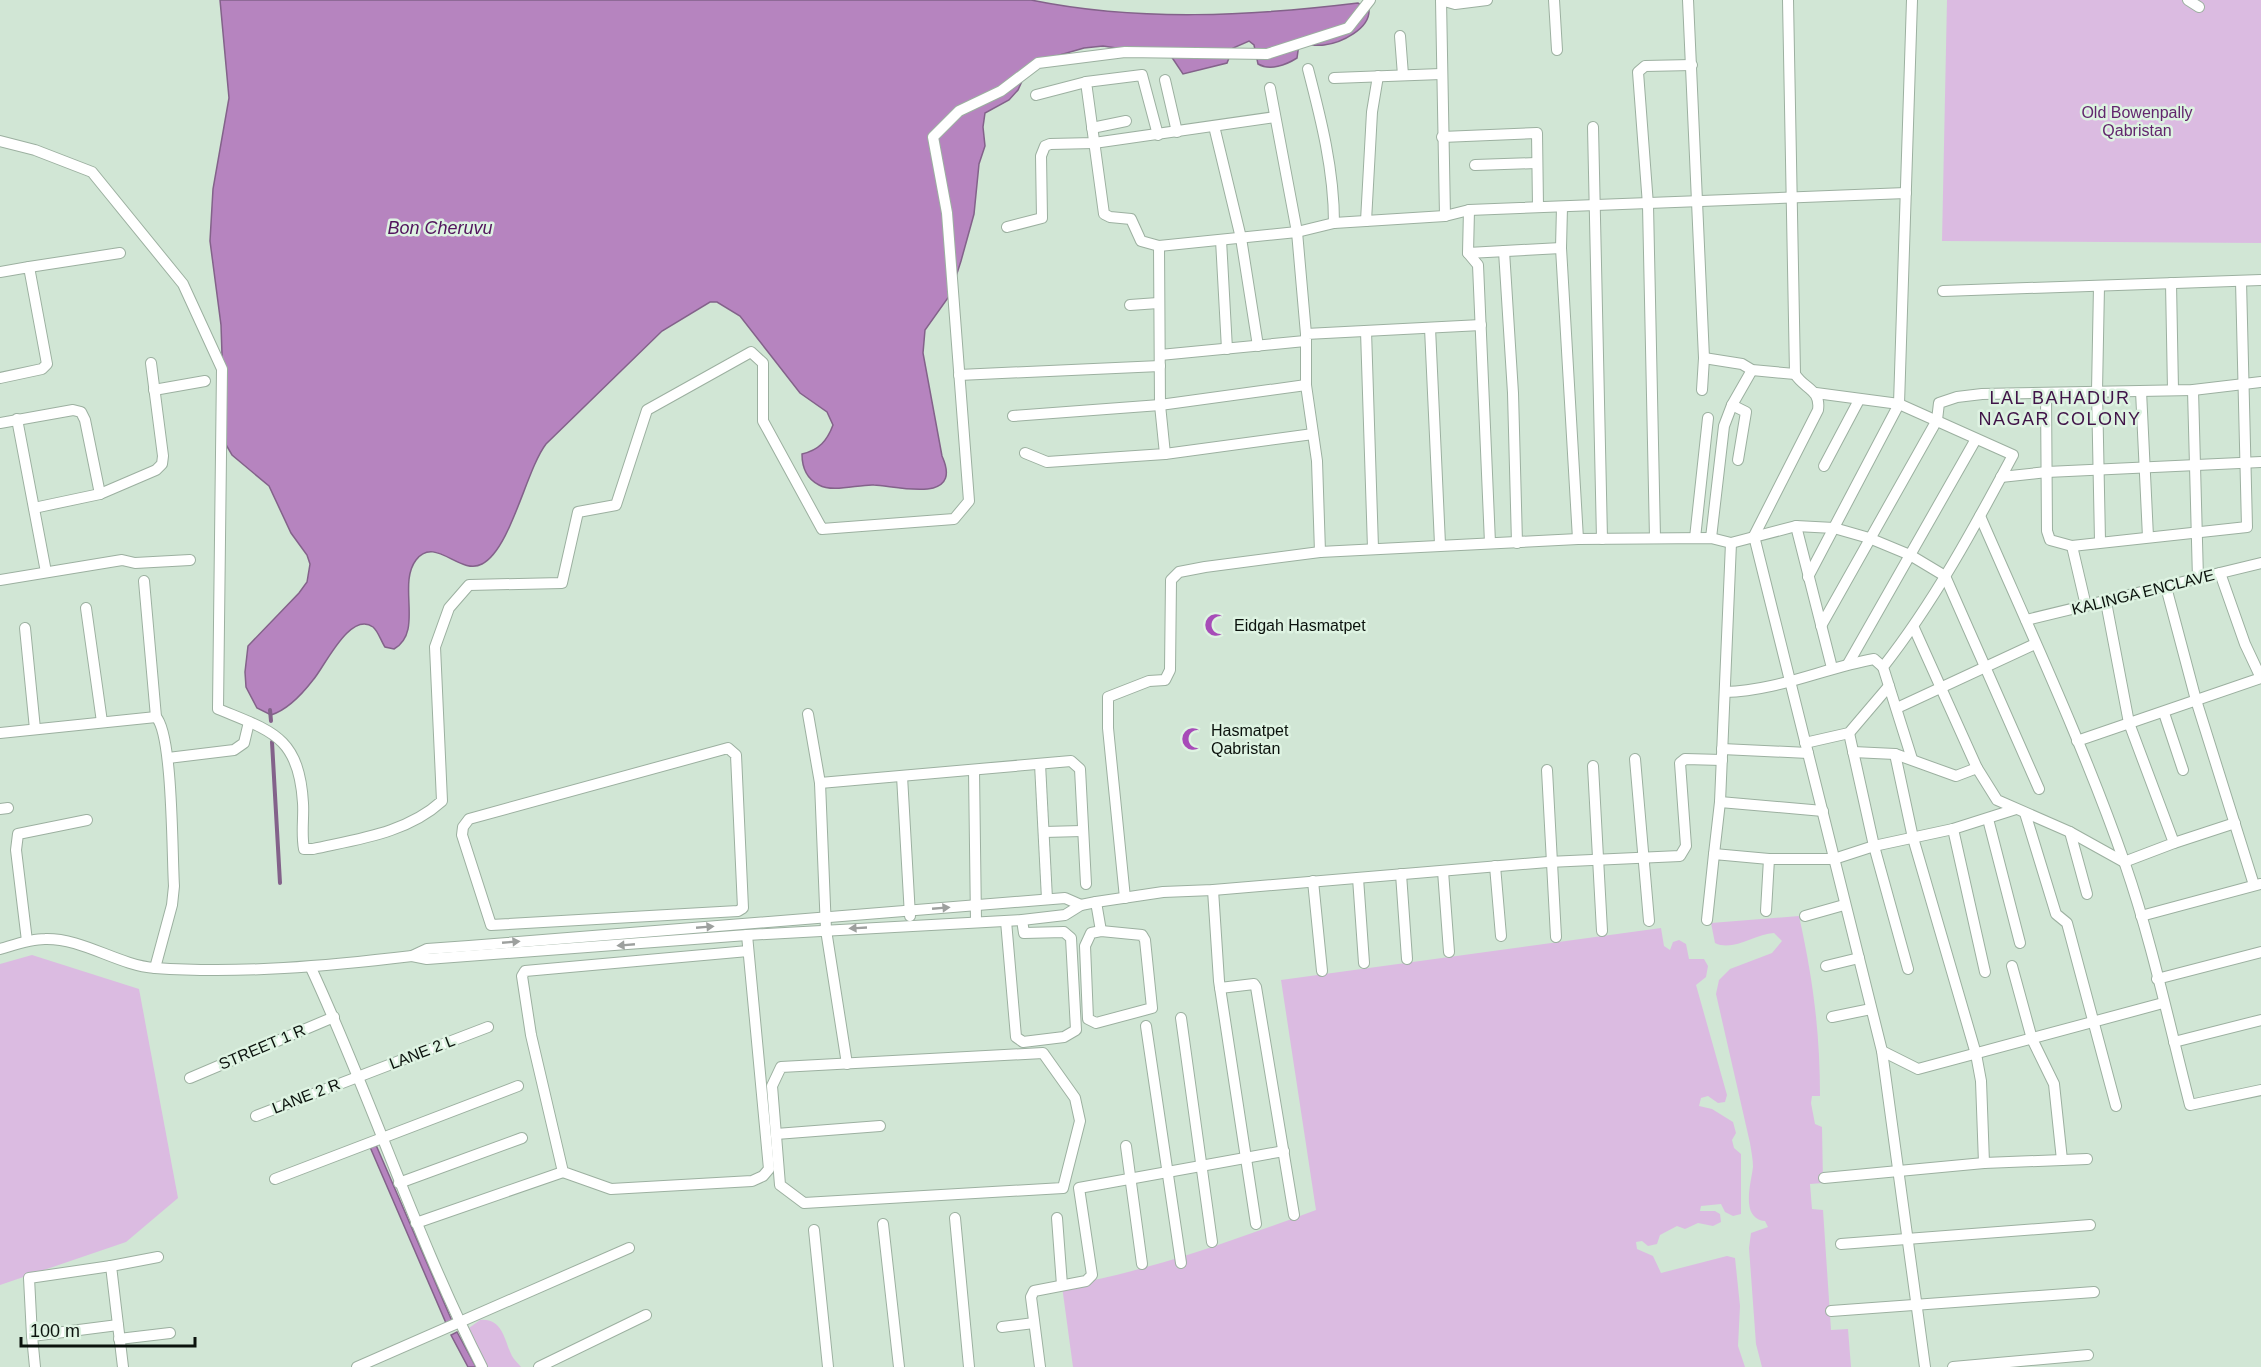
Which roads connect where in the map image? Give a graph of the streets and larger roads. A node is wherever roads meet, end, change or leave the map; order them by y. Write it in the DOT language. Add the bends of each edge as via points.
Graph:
graph roads {
  1 [pos="1370,0"];
  2 [pos="1441,0"];
  3 [pos="1487,0"];
  4 [pos="1554,0"];
  5 [pos="1688,0"];
  6 [pos="1788,0"];
  7 [pos="1912,0"];
  8 [pos="2188,0"];
  9 [pos="2199,7"];
  10 [pos="1400,36"];
  11 [pos="1557,50"];
  12 [pos="1692,65"];
  13 [pos="1308,69"];
  14 [pos="1441,74"];
  15 [pos="1403,75"];
  16 [pos="1378,76"];
  17 [pos="1334,78"];
  18 [pos="1165,80"];
  19 [pos="1086,82"];
  20 [pos="1270,88"];
  21 [pos="1036,95"];
  22 [pos="1275,117"];
  23 [pos="1126,121"];
  24 [pos="1214,126"];
  25 [pos="1092,128"];
  26 [pos="1593,128"];
  27 [pos="1177,132"];
  28 [pos="1158,135"];
  29 [pos="1442,137"];
  30 [pos="0,141"];
  31 [pos="1094,143"];
  32 [pos="1536,163"];
  33 [pos="1475,165"];
  34 [pos="1906,193"];
  35 [pos="1790,197"];
  36 [pos="1698,202"];
  37 [pos="1595,205"];
  38 [pos="1648,205"];
  39 [pos="1538,207"];
  40 [pos="1562,207"];
  41 [pos="1469,210"];
  42 [pos="1445,216"];
  43 [pos="1366,221"];
  44 [pos="1334,223"];
  45 [pos="1006,227"];
  46 [pos="1297,232"];
  47 [pos="1241,238"];
  48 [pos="1221,240"];
  49 [pos="1159,246"];
  50 [pos="1562,248"];
  51 [pos="1504,251"];
  52 [pos="120,253"];
  53 [pos="1468,253"];
  54 [pos="29,267"];
  55 [pos="0,272"];
  56 [pos="2241,280"];
  57 [pos="2261,280"];
  58 [pos="2171,283"];
  59 [pos="2099,286"];
  60 [pos="1943,291"];
  61 [pos="1158,303"];
  62 [pos="1130,305"];
  63 [pos="1481,325"];
  64 [pos="1430,328"];
  65 [pos="1366,331"];
  66 [pos="1306,338"];
  67 [pos="1258,346"];
  68 [pos="1227,349"];
  69 [pos="1704,358"];
  70 [pos="1160,360"];
  71 [pos="151,363"];
  72 [pos="1752,370"];
  73 [pos="1795,374"];
  74 [pos="959,375"];
  75 [pos="0,378"];
  76 [pos="205,381"];
  77 [pos="2261,382"];
  78 [pos="1306,385"];
  79 [pos="2243,385"];
  80 [pos="154,390"];
  81 [pos="1702,390"];
  82 [pos="2173,390"];
  83 [pos="2193,390"];
  84 [pos="2141,391"];
  85 [pos="2097,392"];
  86 [pos="1816,393"];
  87 [pos="2046,393"];
  88 [pos="1859,400"];
  89 [pos="1899,404"];
  90 [pos="1160,405"];
  91 [pos="1732,405"];
  92 [pos="1013,416"];
  93 [pos="1708,418"];
  94 [pos="17,419"];
  95 [pos="1937,420"];
  96 [pos="0,423"];
  97 [pos="1313,434"];
  98 [pos="1976,439"];
  99 [pos="1025,453"];
  100 [pos="1165,453"];
  101 [pos="1738,460"];
  102 [pos="2261,462"];
  103 [pos="2244,463"];
  104 [pos="2194,465"];
  105 [pos="1824,466"];
  106 [pos="2146,467"];
  107 [pos="2099,470"];
  108 [pos="2047,472"];
  109 [pos="2001,477"];
  110 [pos="100,494"];
  111 [pos="34,508"];
  112 [pos="1980,516"];
  113 [pos="1796,526"];
  114 [pos="1834,528"];
  115 [pos="2196,531"];
  116 [pos="1754,536"];
  117 [pos="2148,537"];
  118 [pos="1655,538"];
  119 [pos="1695,538"];
  120 [pos="1711,538"];
  121 [pos="1869,538"];
  122 [pos="1578,539"];
  123 [pos="1602,539"];
  124 [pos="2100,541"];
  125 [pos="1490,543"];
  126 [pos="1517,543"];
  127 [pos="1731,543"];
  128 [pos="1440,544"];
  129 [pos="2072,546"];
  130 [pos="1373,548"];
  131 [pos="1320,552"];
  132 [pos="1910,555"];
  133 [pos="190,560"];
  134 [pos="2261,563"];
  135 [pos="46,572"];
  136 [pos="2220,573"];
  137 [pos="1945,576"];
  138 [pos="1808,577"];
  139 [pos="2198,579"];
  140 [pos="0,580"];
  141 [pos="144,581"];
  142 [pos="2166,587"];
  143 [pos="2106,602"];
  144 [pos="2086,606"];
  145 [pos="86,608"];
  146 [pos="2026,620"];
  147 [pos="1821,626"];
  148 [pos="25,628"];
  149 [pos="1914,628"];
  150 [pos="2035,644"];
  151 [pos="1848,664"];
  152 [pos="1986,666"];
  153 [pos="1883,667"];
  154 [pos="1832,668"];
  155 [pos="1789,682"];
  156 [pos="1889,686"];
  157 [pos="1942,687"];
  158 [pos="1725,692"];
  159 [pos="2196,700"];
  160 [pos="1897,708"];
  161 [pos="2164,713"];
  162 [pos="808,714"];
  163 [pos="156,717"];
  164 [pos="102,722"];
  165 [pos="249,722"];
  166 [pos="2129,723"];
  167 [pos="36,729"];
  168 [pos="0,733"];
  169 [pos="1849,734"];
  170 [pos="2077,741"];
  171 [pos="1807,748"];
  172 [pos="1722,749"];
  173 [pos="1853,752"];
  174 [pos="1895,754"];
  175 [pos="168,758"];
  176 [pos="1635,759"];
  177 [pos="1912,759"];
  178 [pos="1722,760"];
  179 [pos="1040,764"];
  180 [pos="1593,766"];
  181 [pos="1977,768"];
  182 [pos="974,770"];
  183 [pos="1547,770"];
  184 [pos="2183,770"];
  185 [pos="902,776"];
  186 [pos="820,783"];
  187 [pos="2039,789"];
  188 [pos="1720,802"];
  189 [pos="1823,811"];
  190 [pos="2020,811"];
  191 [pos="1988,819"];
  192 [pos="87,820"];
  193 [pos="2235,823"];
  194 [pos="1953,829"];
  195 [pos="1082,831"];
  196 [pos="1044,832"];
  197 [pos="2070,832"];
  198 [pos="1913,838"];
  199 [pos="2174,843"];
  200 [pos="1874,846"];
  201 [pos="1714,854"];
  202 [pos="1643,857"];
  203 [pos="1834,859"];
  204 [pos="1599,860"];
  205 [pos="1769,860"];
  206 [pos="1553,862"];
  207 [pos="2124,862"];
  208 [pos="1495,866"];
  209 [pos="1443,871"];
  210 [pos="1401,874"];
  211 [pos="1358,878"];
  212 [pos="1313,881"];
  213 [pos="1086,884"];
  214 [pos="2257,884"];
  215 [pos="1213,890"];
  216 [pos="2087,894"];
  217 [pos="1125,898"];
  218 [pos="1047,900"];
  219 [pos="1096,902"];
  220 [pos="975,905"];
  221 [pos="1081,905"];
  222 [pos="1844,905"];
  223 [pos="910,910"];
  224 [pos="1766,910"];
  225 [pos="1805,916"];
  226 [pos="2141,916"];
  227 [pos="825,917"];
  228 [pos="582,919"];
  229 [pos="1022,920"];
  230 [pos="1707,920"];
  231 [pos="1006,921"];
  232 [pos="1649,921"];
  233 [pos="562,922"];
  234 [pos="976,922"];
  235 [pos="910,925"];
  236 [pos="826,930"];
  237 [pos="1101,931"];
  238 [pos="1602,931"];
  239 [pos="747,935"];
  240 [pos="1501,936"];
  241 [pos="574,937"];
  242 [pos="1556,937"];
  243 [pos="27,941"];
  244 [pos="2020,943"];
  245 [pos="0,949"];
  246 [pos="575,949"];
  247 [pos="469,950"];
  248 [pos="553,951"];
  249 [pos="748,951"];
  250 [pos="1449,951"];
  251 [pos="2261,952"];
  252 [pos="511,954"];
  253 [pos="1859,958"];
  254 [pos="1407,959"];
  255 [pos="1364,963"];
  256 [pos="1826,966"];
  257 [pos="2012,966"];
  258 [pos="155,968"];
  259 [pos="311,968"];
  260 [pos="541,968"];
  261 [pos="1908,969"];
  262 [pos="525,970"];
  263 [pos="1322,971"];
  264 [pos="1985,972"];
  265 [pos="2157,979"];
  266 [pos="1220,987"];
  267 [pos="2163,1003"];
  268 [pos="1871,1009"];
  269 [pos="334,1017"];
  270 [pos="1832,1017"];
  271 [pos="1181,1018"];
  272 [pos="2261,1020"];
  273 [pos="2093,1022"];
  274 [pos="1146,1026"];
  275 [pos="488,1027"];
  276 [pos="2032,1039"];
  277 [pos="2174,1042"];
  278 [pos="1882,1051"];
  279 [pos="1976,1054"];
  280 [pos="847,1064"];
  281 [pos="357,1077"];
  282 [pos="190,1078"];
  283 [pos="518,1086"];
  284 [pos="2261,1091"];
  285 [pos="2116,1106"];
  286 [pos="256,1116"];
  287 [pos="880,1126"];
  288 [pos="776,1134"];
  289 [pos="381,1137"];
  290 [pos="522,1138"];
  291 [pos="1126,1146"];
  292 [pos="1284,1150"];
  293 [pos="1246,1157"];
  294 [pos="2087,1159"];
  295 [pos="2062,1160"];
  296 [pos="1984,1163"];
  297 [pos="1201,1165"];
  298 [pos="1168,1171"];
  299 [pos="1899,1171"];
  300 [pos="562,1172"];
  301 [pos="1131,1177"];
  302 [pos="1824,1178"];
  303 [pos="275,1179"];
  304 [pos="399,1183"];
  305 [pos="1294,1215"];
  306 [pos="956,1218"];
  307 [pos="1057,1218"];
  308 [pos="416,1223"];
  309 [pos="883,1224"];
  310 [pos="1256,1224"];
  311 [pos="2090,1225"];
  312 [pos="814,1230"];
  313 [pos="1907,1239"];
  314 [pos="1212,1242"];
  315 [pos="1841,1244"];
  316 [pos="629,1248"];
  317 [pos="158,1257"];
  318 [pos="1181,1263"];
  319 [pos="1142,1264"];
  320 [pos="111,1266"];
  321 [pos="1062,1285"];
  322 [pos="2094,1292"];
  323 [pos="1917,1306"];
  324 [pos="1831,1311"];
  325 [pos="646,1315"];
  326 [pos="460,1323"];
  327 [pos="1034,1323"];
  328 [pos="118,1325"];
  329 [pos="1002,1327"];
  330 [pos="170,1333"];
  331 [pos="32,1336"];
  332 [pos="119,1340"];
  333 [pos="2088,1355"];
  334 [pos="35,1367"];
  335 [pos="123,1367"];
  336 [pos="357,1367"];
  337 [pos="482,1367"];
  338 [pos="538,1367"];
  339 [pos="828,1367"];
  340 [pos="899,1367"];
  341 [pos="969,1367"];
  342 [pos="1040,1367"];
  343 [pos="1925,1367"];
  344 [pos="1953,1367"];
  1 -- 74 [label="street" via="1348,27 1267,54 1125,52 1038,63 1001,91 959,111 933,137 946,213"];
  2 -- 3 [label="street" via="1455,4"];
  2 -- 14 [label="street"];
  4 -- 11 [label="street"];
  5 -- 12 [label="street"];
  6 -- 35 [label="street"];
  7 -- 34 [label="street"];
  8 -- 9 [label="street"];
  10 -- 15 [label="street"];
  12 -- 36 [label="street"];
  12 -- 38 [label="street" via="1645,66 1638,72"];
  13 -- 44 [label="street" via="1334,190"];
  14 -- 15 [label="street"];
  14 -- 29 [label="street"];
  15 -- 16 [label="street"];
  16 -- 17 [label="street"];
  16 -- 43 [label="street" via="1372,112"];
  18 -- 27 [label="street"];
  19 -- 21 [label="street"];
  19 -- 25 [label="street"];
  19 -- 28 [label="street" via="1142,75"];
  20 -- 22 [label="street"];
  22 -- 24 [label="street"];
  22 -- 46 [label="street"];
  23 -- 25 [label="street"];
  24 -- 27 [label="street"];
  24 -- 47 [label="street"];
  25 -- 31 [label="street"];
  26 -- 37 [label="street"];
  27 -- 28 [label="street"];
  28 -- 31 [label="street"];
  29 -- 32 [label="street" via="1537,133"];
  29 -- 42 [label="street"];
  30 -- 165 [label="street" via="92,172 183,284 222,369 218,709"];
  31 -- 45 [label="street" via="1045,147 1041,156 1044,214 1035,222"];
  31 -- 49 [label="street" via="1104,214 1131,219 1141,241"];
  32 -- 33 [label="street"];
  32 -- 39 [label="street"];
  34 -- 35 [label="street"];
  34 -- 89 [label="street"];
  35 -- 36 [label="street"];
  35 -- 73 [label="street"];
  36 -- 38 [label="street"];
  36 -- 69 [label="street"];
  37 -- 38 [label="street"];
  37 -- 40 [label="street"];
  37 -- 123 [label="street"];
  38 -- 118 [label="street"];
  39 -- 40 [label="street"];
  39 -- 41 [label="street"];
  40 -- 50 [label="street"];
  41 -- 42 [label="street"];
  41 -- 53 [label="street"];
  42 -- 43 [label="street"];
  43 -- 44 [label="street"];
  44 -- 46 [label="street"];
  46 -- 47 [label="street"];
  46 -- 66 [label="street"];
  47 -- 48 [label="street"];
  47 -- 67 [label="street"];
  48 -- 49 [label="street"];
  48 -- 68 [label="street"];
  49 -- 61 [label="street"];
  50 -- 51 [label="street"];
  50 -- 122 [label="street"];
  51 -- 53 [label="street"];
  51 -- 126 [label="street"];
  52 -- 54 [label="street"];
  53 -- 63 [label="street" via="1478,265"];
  54 -- 55 [label="street"];
  54 -- 75 [label="street" via="47,364 42,369"];
  56 -- 57 [label="street"];
  56 -- 58 [label="street"];
  56 -- 79 [label="street"];
  58 -- 59 [label="street"];
  58 -- 82 [label="street"];
  59 -- 60 [label="street"];
  59 -- 85 [label="street"];
  61 -- 62 [label="street"];
  61 -- 70 [label="street"];
  63 -- 64 [label="street"];
  63 -- 125 [label="street"];
  64 -- 65 [label="street"];
  64 -- 128 [label="street"];
  65 -- 66 [label="street"];
  65 -- 130 [label="street"];
  66 -- 67 [label="street"];
  66 -- 78 [label="street"];
  67 -- 68 [label="street"];
  68 -- 70 [label="street"];
  69 -- 72 [label="street" via="1742,364"];
  69 -- 81 [label="street"];
  70 -- 74 [label="street"];
  70 -- 90 [label="street"];
  71 -- 80 [label="street"];
  72 -- 73 [label="street"];
  72 -- 91 [label="street"];
  73 -- 86 [label="street"];
  74 -- 165 [label="street" via="969,501 954,519 822,529 763,421 763,363 751,352 647,410 616,505 578,512 562,583 469,585 449,608 435,647 442,801 418,820 384,833 303,849 303,802 293,759 275,733"];
  76 -- 80 [label="street"];
  77 -- 79 [label="street"];
  78 -- 90 [label="street"];
  78 -- 97 [label="street"];
  79 -- 83 [label="street"];
  79 -- 103 [label="street"];
  80 -- 110 [label="street" via="162,464"];
  82 -- 83 [label="street"];
  82 -- 84 [label="street"];
  83 -- 104 [label="street"];
  84 -- 85 [label="street"];
  84 -- 106 [label="street"];
  85 -- 87 [label="street"];
  85 -- 107 [label="street"];
  86 -- 88 [label="street"];
  86 -- 116 [label="street" via="1818,410"];
  87 -- 95 [label="street" via="1957,396 1939,403"];
  87 -- 108 [label="street"];
  88 -- 89 [label="street"];
  88 -- 105 [label="street"];
  89 -- 95 [label="street"];
  89 -- 114 [label="street"];
  90 -- 92 [label="street"];
  90 -- 100 [label="street"];
  91 -- 101 [label="street" via="1746,412"];
  91 -- 120 [label="street" via="1724,426"];
  93 -- 119 [label="street"];
  94 -- 96 [label="street"];
  94 -- 110 [label="street" via="81,412 86,420"];
  94 -- 111 [label="street"];
  95 -- 98 [label="street"];
  95 -- 121 [label="street"];
  97 -- 100 [label="street"];
  97 -- 131 [label="street"];
  98 -- 109 [label="street" via="2013,455"];
  98 -- 132 [label="street"];
  99 -- 100 [label="street" via="1047,462"];
  102 -- 103 [label="street"];
  103 -- 104 [label="street"];
  103 -- 115 [label="street" via="2247,526"];
  104 -- 106 [label="street"];
  104 -- 115 [label="street"];
  106 -- 107 [label="street"];
  106 -- 117 [label="street"];
  107 -- 108 [label="street"];
  107 -- 124 [label="street"];
  108 -- 109 [label="street"];
  108 -- 129 [label="street" via="2050,540"];
  109 -- 112 [label="street"];
  110 -- 111 [label="street"];
  111 -- 135 [label="street"];
  112 -- 137 [label="street"];
  112 -- 146 [label="street"];
  113 -- 114 [label="street"];
  113 -- 116 [label="street"];
  113 -- 138 [label="street"];
  114 -- 121 [label="street"];
  114 -- 138 [label="street"];
  115 -- 117 [label="street"];
  115 -- 139 [label="street"];
  116 -- 127 [label="street"];
  116 -- 155 [label="street"];
  117 -- 124 [label="street"];
  118 -- 119 [label="street"];
  118 -- 123 [label="street"];
  119 -- 120 [label="street"];
  120 -- 127 [label="street"];
  121 -- 132 [label="street"];
  121 -- 147 [label="street"];
  122 -- 123 [label="street"];
  122 -- 126 [label="street"];
  124 -- 129 [label="street"];
  125 -- 126 [label="street"];
  125 -- 128 [label="street"];
  127 -- 158 [label="street"];
  128 -- 130 [label="street"];
  129 -- 144 [label="street"];
  130 -- 131 [label="street"];
  131 -- 217 [label="street" via="1205,567 1179,572 1171,580 1170,670 1165,680 1149,681 1108,697"];
  132 -- 137 [label="street"];
  132 -- 151 [label="street"];
  133 -- 135 [label="street" via="122,560"];
  134 -- 136 [label="street, KALINGA ENCLAVE"];
  135 -- 140 [label="street"];
  136 -- 139 [label="street, KALINGA ENCLAVE"];
  136 -- 159 [label="street" via="2261,678"];
  137 -- 149 [label="street"];
  137 -- 152 [label="street"];
  138 -- 147 [label="street"];
  139 -- 142 [label="street, KALINGA ENCLAVE"];
  141 -- 163 [label="street"];
  142 -- 143 [label="street, KALINGA ENCLAVE"];
  142 -- 159 [label="street"];
  143 -- 144 [label="street, KALINGA ENCLAVE"];
  143 -- 166 [label="street"];
  144 -- 146 [label="street, KALINGA ENCLAVE"];
  145 -- 164 [label="street"];
  146 -- 150 [label="street"];
  147 -- 154 [label="street"];
  148 -- 167 [label="street"];
  149 -- 153 [label="street"];
  149 -- 157 [label="street"];
  150 -- 152 [label="street"];
  150 -- 170 [label="street"];
  151 -- 153 [label="street" via="1875,659"];
  151 -- 154 [label="street"];
  152 -- 157 [label="street"];
  152 -- 187 [label="street"];
  153 -- 156 [label="street"];
  154 -- 155 [label="street"];
  155 -- 158 [label="street" via="1746,692"];
  155 -- 171 [label="street"];
  156 -- 160 [label="street"];
  156 -- 169 [label="street"];
  157 -- 160 [label="street"];
  157 -- 181 [label="street"];
  158 -- 172 [label="street"];
  159 -- 161 [label="street"];
  159 -- 193 [label="street"];
  160 -- 177 [label="street"];
  161 -- 166 [label="street"];
  161 -- 184 [label="street"];
  162 -- 186 [label="street"];
  163 -- 164 [label="street"];
  163 -- 175 [label="street" via="164,730"];
  164 -- 167 [label="street"];
  165 -- 175 [label="street" via="244,743 234,750"];
  166 -- 170 [label="street"];
  166 -- 199 [label="street"];
  167 -- 168 [label="street"];
  169 -- 171 [label="street"];
  169 -- 173 [label="street"];
  170 -- 207 [label="street"];
  171 -- 172 [label="street"];
  171 -- 189 [label="street"];
  172 -- 178 [label="street"];
  173 -- 174 [label="street"];
  173 -- 200 [label="street"];
  174 -- 177 [label="street"];
  174 -- 198 [label="street"];
  175 -- 258 [label="street" via="174,886"];
  176 -- 202 [label="street"];
  177 -- 181 [label="street" via="1956,776"];
  178 -- 188 [label="street"];
  178 -- 202 [label="street" via="1685,759 1680,763 1685,852 1680,856"];
  179 -- 182 [label="street"];
  179 -- 195 [label="street" via="1077,763"];
  179 -- 196 [label="street"];
  180 -- 204 [label="street"];
  181 -- 190 [label="street" via="1997,800"];
  182 -- 185 [label="street"];
  182 -- 220 [label="street"];
  183 -- 206 [label="street"];
  185 -- 186 [label="street"];
  185 -- 223 [label="street"];
  186 -- 227 [label="street"];
  188 -- 189 [label="street"];
  188 -- 201 [label="street"];
  189 -- 203 [label="street"];
  190 -- 191 [label="street"];
  190 -- 197 [label="street"];
  190 -- 273 [label="street" via="2056,914 2067,923"];
  191 -- 194 [label="street"];
  191 -- 244 [label="street"];
  192 -- 243 [label="street" via="18,834 16,850"];
  193 -- 199 [label="street"];
  193 -- 214 [label="street"];
  194 -- 198 [label="street"];
  194 -- 264 [label="street"];
  195 -- 196 [label="street"];
  195 -- 213 [label="street"];
  196 -- 218 [label="street"];
  197 -- 207 [label="street"];
  197 -- 216 [label="street"];
  198 -- 200 [label="street"];
  198 -- 279 [label="street"];
  199 -- 207 [label="street"];
  200 -- 203 [label="street"];
  200 -- 261 [label="street"];
  201 -- 205 [label="street"];
  201 -- 230 [label="street"];
  202 -- 204 [label="street"];
  202 -- 232 [label="street"];
  203 -- 205 [label="street"];
  203 -- 222 [label="street"];
  204 -- 206 [label="street"];
  204 -- 238 [label="street"];
  205 -- 224 [label="street"];
  206 -- 208 [label="street"];
  206 -- 242 [label="street"];
  207 -- 226 [label="street"];
  208 -- 209 [label="street"];
  208 -- 240 [label="street"];
  209 -- 210 [label="street"];
  209 -- 250 [label="street"];
  210 -- 211 [label="street"];
  210 -- 254 [label="street"];
  211 -- 212 [label="street"];
  211 -- 255 [label="street"];
  212 -- 215 [label="street"];
  212 -- 263 [label="street"];
  214 -- 226 [label="street"];
  215 -- 217 [label="street"];
  215 -- 266 [label="street"];
  217 -- 219 [label="street"];
  218 -- 220 [label="street"];
  218 -- 221 [label="street" via="1065,898"];
  219 -- 221 [label="street"];
  219 -- 237 [label="street"];
  223 -- 220 [label="street, one-way"];
  220 -- 234 [label="street"];
  221 -- 229 [label="street" via="1065,915"];
  222 -- 225 [label="street"];
  222 -- 253 [label="street"];
  223 -- 227 [label="street"];
  223 -- 235 [label="street"];
  226 -- 265 [label="street"];
  227 -- 236 [label="street"];
  241 -- 227 [label="street, one-way"];
  228 -- 233 [label="street"];
  228 -- 233 [label="street" via="743,908 733,750 721,750 469,819 462,835 491,925"];
  228 -- 241 [label="street"];
  229 -- 231 [label="street"];
  229 -- 231 [label="street" via="1024,933 1064,932 1071,938 1076,1030 1069,1036 1023,1042 1016,1037"];
  231 -- 234 [label="street"];
  233 -- 241 [label="street"];
  234 -- 235 [label="street"];
  235 -- 236 [label="street, one-way"];
  236 -- 239 [label="street"];
  236 -- 280 [label="street"];
  237 -- 237 [label="street" via="1091,933 1085,946 1088,1019 1096,1023 1152,1008 1142,935"];
  239 -- 246 [label="street, one-way"];
  239 -- 249 [label="street"];
  241 -- 246 [label="street"];
  247 -- 241 [label="street, one-way"];
  243 -- 245 [label="street"];
  243 -- 258 [label="street" via="63,941 139,967"];
  246 -- 248 [label="street"];
  247 -- 252 [label="street"];
  247 -- 259 [label="street" via="428,949 412,956"];
  248 -- 252 [label="street"];
  248 -- 260 [label="street" via="540,958"];
  249 -- 260 [label="street"];
  249 -- 300 [label="street" via="769,1169 752,1181 611,1189"];
  251 -- 265 [label="street"];
  252 -- 262 [label="street" via="523,961"];
  253 -- 256 [label="street"];
  253 -- 268 [label="street"];
  257 -- 276 [label="street"];
  258 -- 259 [label="street"];
  259 -- 269 [label="street"];
  260 -- 262 [label="street"];
  262 -- 300 [label="street" via="522,976 531,1035"];
  265 -- 267 [label="street"];
  266 -- 292 [label="street" via="1256,987"];
  266 -- 293 [label="street"];
  267 -- 273 [label="street"];
  267 -- 277 [label="street"];
  268 -- 270 [label="street"];
  268 -- 278 [label="street"];
  269 -- 281 [label="street"];
  269 -- 282 [label="street, STREET 1 R"];
  271 -- 297 [label="street"];
  272 -- 277 [label="street"];
  273 -- 276 [label="street"];
  273 -- 285 [label="street"];
  274 -- 298 [label="street"];
  275 -- 281 [label="street, LANE 2 L"];
  276 -- 279 [label="street"];
  276 -- 295 [label="street" via="2054,1084"];
  277 -- 284 [label="street" via="2190,1105"];
  278 -- 279 [label="street" via="1918,1070"];
  278 -- 299 [label="street"];
  279 -- 296 [label="street" via="1981,1081"];
  280 -- 288 [label="street" via="781,1067 772,1086"];
  280 -- 288 [label="street" via="1043,1053 1075,1098 1080,1121 1063,1188 804,1203 780,1185"];
  281 -- 286 [label="street, LANE 2 R"];
  281 -- 289 [label="street"];
  283 -- 289 [label="street"];
  287 -- 288 [label="street"];
  289 -- 303 [label="street"];
  289 -- 304 [label="street"];
  290 -- 304 [label="street"];
  291 -- 301 [label="street"];
  292 -- 293 [label="street"];
  292 -- 305 [label="street"];
  293 -- 297 [label="street"];
  293 -- 310 [label="street"];
  294 -- 295 [label="street"];
  295 -- 296 [label="street"];
  296 -- 299 [label="street"];
  297 -- 298 [label="street"];
  297 -- 314 [label="street"];
  298 -- 301 [label="street"];
  298 -- 318 [label="street"];
  299 -- 302 [label="street"];
  299 -- 313 [label="street"];
  300 -- 308 [label="street"];
  301 -- 319 [label="street"];
  301 -- 321 [label="street" via="1079,1188 1092,1275 1086,1281"];
  304 -- 308 [label="street"];
  306 -- 341 [label="street"];
  307 -- 321 [label="street"];
  308 -- 326 [label="street"];
  309 -- 340 [label="street"];
  311 -- 313 [label="street"];
  312 -- 339 [label="street"];
  313 -- 315 [label="street"];
  313 -- 323 [label="street"];
  316 -- 326 [label="street"];
  317 -- 320 [label="street"];
  320 -- 328 [label="street"];
  320 -- 331 [label="street" via="29,1278"];
  321 -- 327 [label="street" via="1034,1291"];
  322 -- 323 [label="street"];
  323 -- 324 [label="street"];
  323 -- 343 [label="street"];
  325 -- 338 [label="street"];
  326 -- 336 [label="street"];
  326 -- 337 [label="street"];
  327 -- 329 [label="street"];
  327 -- 342 [label="street"];
  328 -- 331 [label="street"];
  328 -- 332 [label="street"];
  330 -- 332 [label="street"];
  331 -- 334 [label="street"];
  332 -- 335 [label="street"];
  333 -- 344 [label="street"];
}
